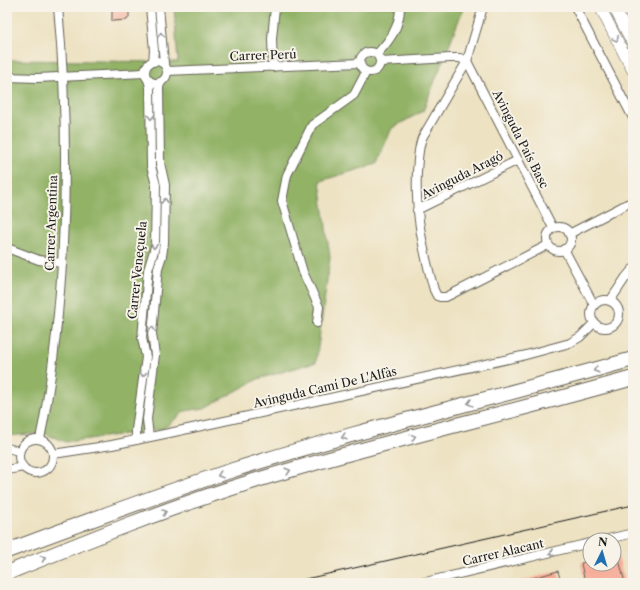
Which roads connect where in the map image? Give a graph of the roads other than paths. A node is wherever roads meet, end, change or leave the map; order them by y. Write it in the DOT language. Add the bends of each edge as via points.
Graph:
graph roads {
  1 [pos="58,7"];
  2 [pos="150,7"];
  3 [pos="159,7"];
  4 [pos="274,7"];
  5 [pos="400,7"];
  6 [pos="483,7"];
  7 [pos="574,7"];
  8 [pos="600,7"];
  9 [pos="614,7"];
  10 [pos="633,44"];
  11 [pos="379,58"];
  12 [pos="467,61"];
  13 [pos="153,62"];
  14 [pos="360,63"];
  15 [pos="272,66"];
  16 [pos="165,67"];
  17 [pos="633,71"];
  18 [pos="366,72"];
  19 [pos="63,76"];
  20 [pos="147,76"];
  21 [pos="7,77"];
  22 [pos="161,82"];
  23 [pos="633,118"];
  24 [pos="518,160"];
  25 [pos="633,201"];
  26 [pos="417,210"];
  27 [pos="553,228"];
  28 [pos="569,234"];
  29 [pos="548,244"];
  30 [pos="7,248"];
  31 [pos="564,249"];
  32 [pos="62,263"];
  33 [pos="633,269"];
  34 [pos="610,301"];
  35 [pos="594,305"];
  36 [pos="317,323"];
  37 [pos="594,323"];
  38 [pos="633,359"];
  39 [pos="633,378"];
  40 [pos="149,437"];
  41 [pos="40,439"];
  42 [pos="136,440"];
  43 [pos="7,448"];
  44 [pos="19,451"];
  45 [pos="53,454"];
  46 [pos="23,467"];
  47 [pos="7,470"];
  48 [pos="633,533"];
  49 [pos="622,536"];
  50 [pos="582,546"];
  51 [pos="7,551"];
  52 [pos="7,573"];
  53 [pos="426,582"];
  1 -- 19 [label="street, Carrer Argentina"];
  2 -- 13 [label="street"];
  16 -- 3 [label="street, one-way"];
  4 -- 15 [label="street"];
  5 -- 11 [label="street" via="400,18"];
  6 -- 12 [label="street"];
  7 -- 23 [label="street"];
  8 -- 17 [label="main road, one-way"];
  9 -- 10 [label="main road"];
  11 -- 12 [label="street" via="460,58"];
  11 -- 14 [label="street" via="372,52 365,53"];
  11 -- 18 [label="street" via="380,68 371,73"];
  12 -- 24 [label="street, Avinguda País Basc"];
  12 -- 26 [label="street" via="420,143"];
  13 -- 16 [label="street" via="157,61"];
  13 -- 20 [label="street" via="147,66"];
  14 -- 15 [label="street, Carrer Perú"];
  14 -- 18 [label="street"];
  15 -- 16 [label="street, Carrer Perú"];
  16 -- 22 [label="street" via="166,77"];
  18 -- 36 [label="street" via="351,98 312,125 288,175 282,201 303,272 319,306"];
  19 -- 20 [label="street"];
  19 -- 21 [label="street"];
  19 -- 32 [label="street, Carrer Argentina" via="65,223"];
  20 -- 22 [label="street" via="154,83"];
  20 -- 42 [label="street, Carrer Veneçuela, one-way" via="150,87 151,166 156,184 155,246 148,270 142,338 146,357"];
  40 -- 22 [label="street, Carrer Veneçuela, one-way" via="147,419 155,355 152,334 158,268 164,243 165,185 160,163"];
  24 -- 26 [label="street, Avinguda Aragó"];
  24 -- 27 [label="street, Avinguda País Basc"];
  25 -- 28 [label="street"];
  26 -- 29 [label="street" via="423,248 436,296 440,298 453,294"];
  27 -- 28 [label="street" via="562,227"];
  27 -- 29 [label="street" via="547,236"];
  28 -- 31 [label="street" via="570,243"];
  29 -- 31 [label="street" via="553,250"];
  30 -- 32 [label="street" via="39,260"];
  31 -- 35 [label="street"];
  32 -- 41 [label="street, Carrer Argentina" via="55,340"];
  33 -- 34 [label="street"];
  34 -- 35 [label="street"];
  34 -- 37 [label="street" via="619,312 617,321 606,328"];
  35 -- 37 [label="street" via="591,314"];
  37 -- 40 [label="street, Avinguda Camí De L'Alfàs" via="580,337 552,349"];
  38 -- 51 [label="highway, one-way" via="340,438 233,470"];
  52 -- 39 [label="highway, one-way" via="95,537 254,481"];
  40 -- 42 [label="street, Avinguda Camí De L'Alfàs"];
  41 -- 44 [label="street" via="30,440"];
  41 -- 45 [label="street" via="49,445"];
  42 -- 45 [label="street, Avinguda Camí De L'Alfàs"];
  43 -- 44 [label="street"];
  44 -- 46 [label="street"];
  45 -- 46 [label="street" via="50,464 42,471 32,472"];
  46 -- 47 [label="street"];
  48 -- 49 [label="street"];
  50 -- 53 [label="street, Carrer Alacant, one-way"];
}
